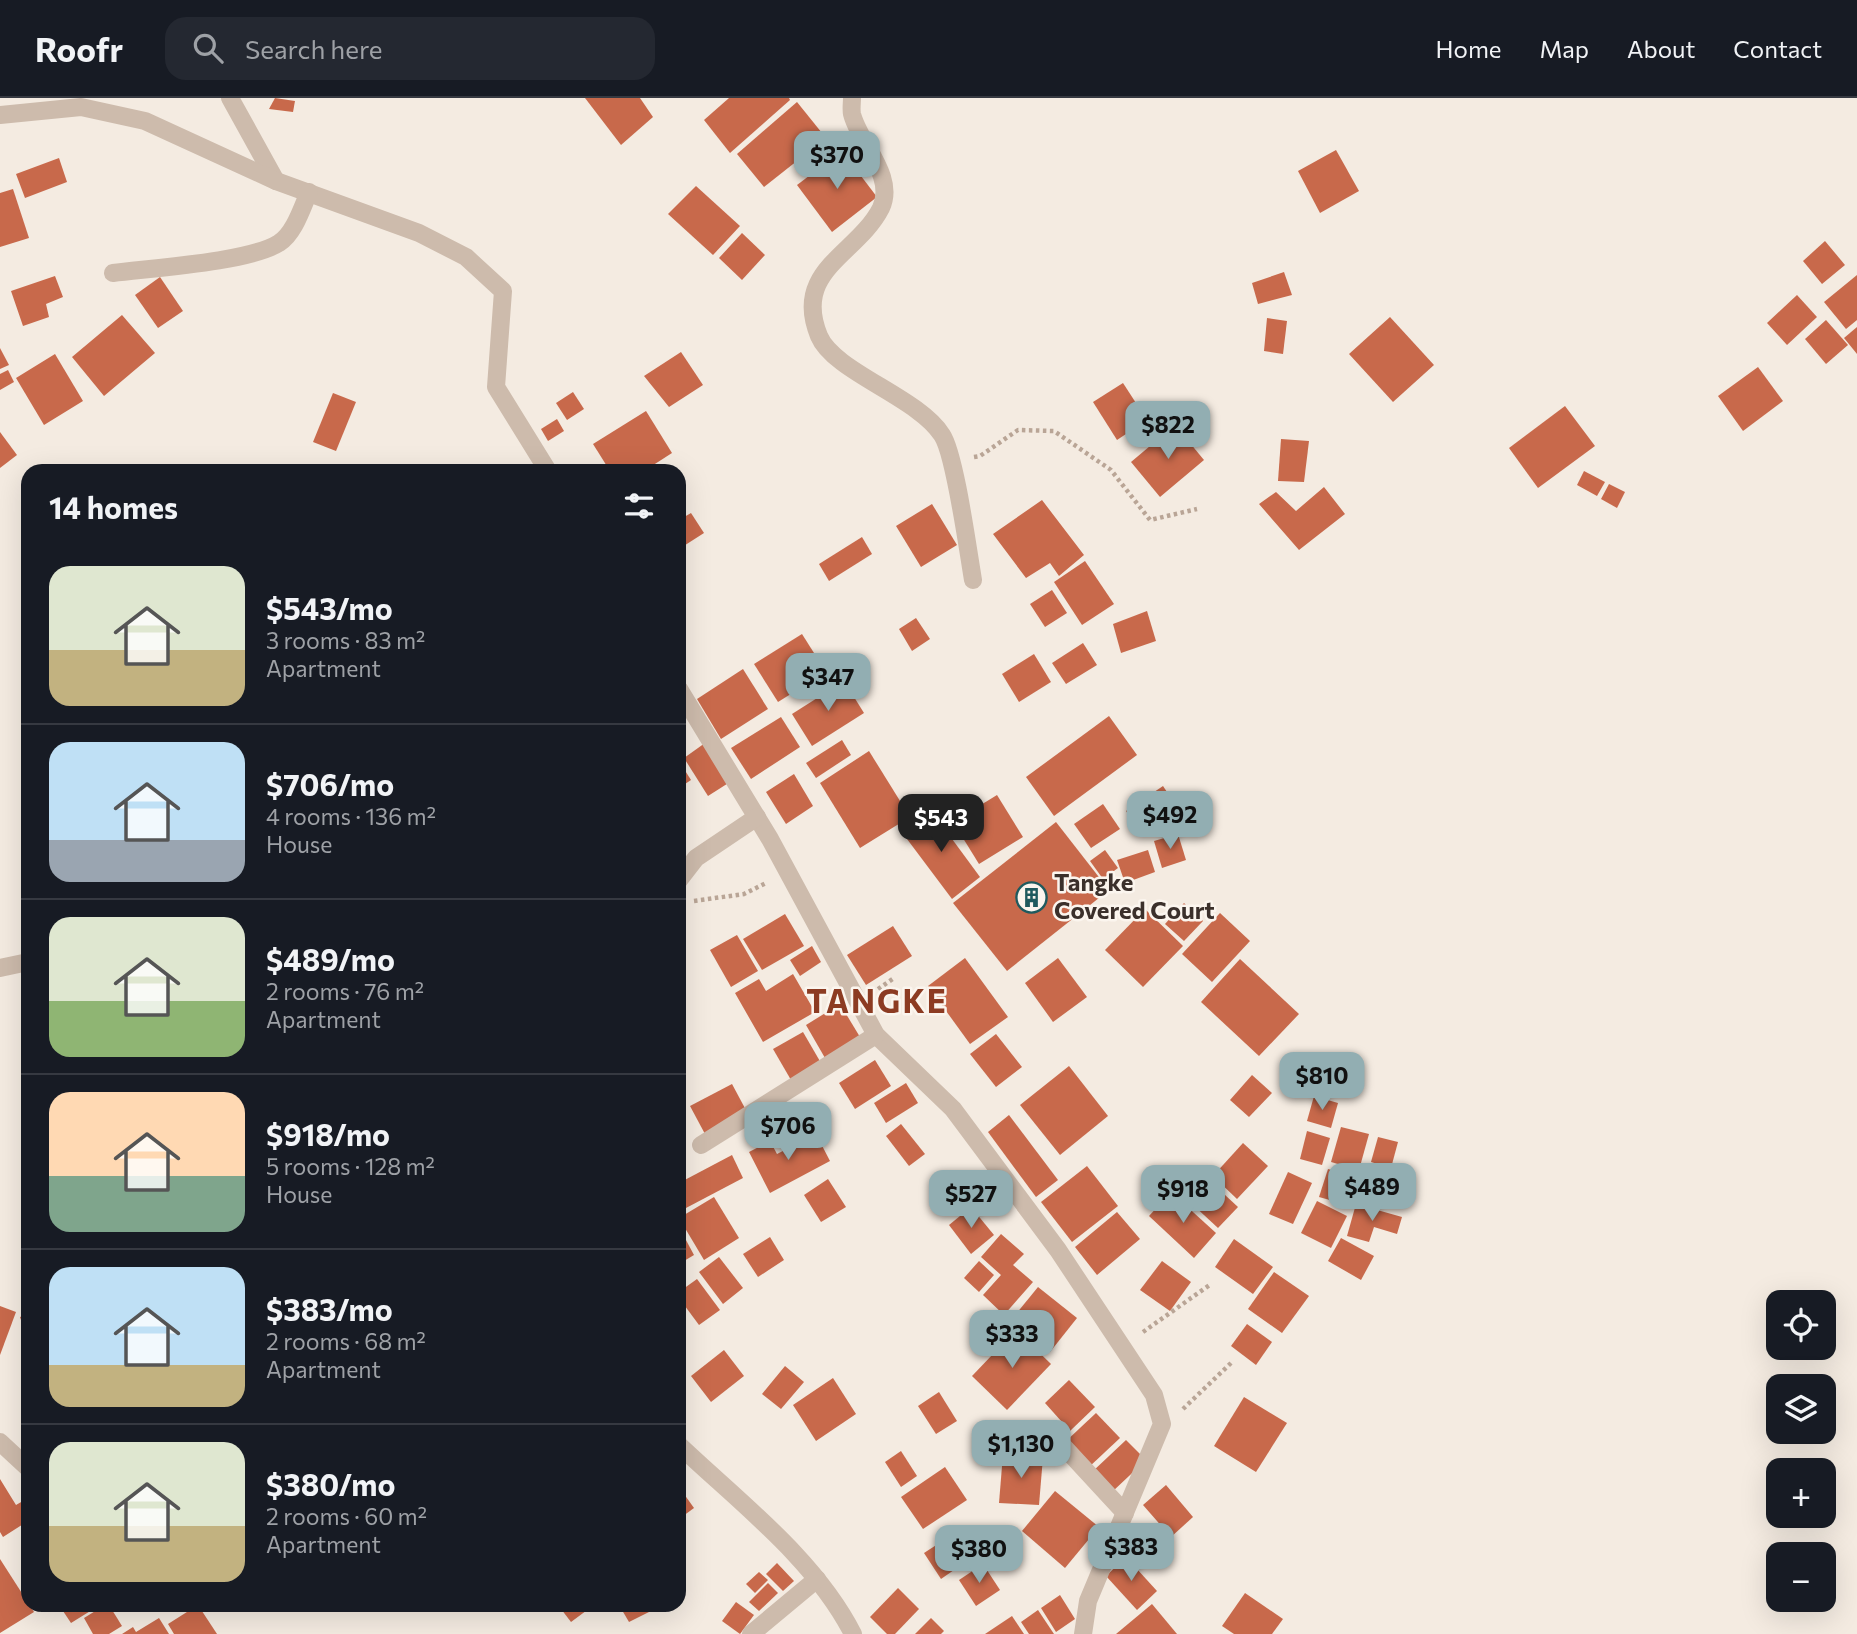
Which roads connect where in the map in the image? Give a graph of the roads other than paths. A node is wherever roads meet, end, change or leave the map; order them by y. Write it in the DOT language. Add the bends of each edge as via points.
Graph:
graph roads {
  1 [pos="230,98"];
  2 [pos="852,98"];
  3 [pos="0,115"];
  4 [pos="276,181"];
  5 [pos="309,192"];
  6 [pos="113,273"];
  7 [pos="544,464"];
  8 [pos="973,580"];
  9 [pos="686,700"];
  10 [pos="757,817"];
  11 [pos="686,871"];
  12 [pos="21,964"];
  13 [pos="0,968"];
  14 [pos="876,1035"];
  15 [pos="701,1145"];
  16 [pos="1052,1434"];
  17 [pos="0,1442"];
  18 [pos="686,1452"];
  19 [pos="21,1462"];
  20 [pos="1125,1513"];
  21 [pos="817,1579"];
  22 [pos="751,1634"];
  23 [pos="853,1634"];
  24 [pos="1083,1634"];
  1 -- 4 [label="street"];
  2 -- 8 [label="street" via="852,114 883,183 882,206 862,233 825,268 811,300 819,338 845,364 912,406 943,435"];
  3 -- 4 [label="street" via="81,107 145,121"];
  4 -- 5 [label="street"];
  5 -- 6 [label="street" via="281,243 254,254"];
  5 -- 7 [label="street" via="419,233 466,257 503,291 496,387"];
  9 -- 10 [label="street"];
  10 -- 11 [label="street" via="696,858"];
  10 -- 14 [label="street"];
  12 -- 13 [label="street"];
  14 -- 15 [label="street"];
  14 -- 20 [label="street" via="953,1109 1058,1250 1154,1395 1163,1424"];
  16 -- 20 [label="street"];
  17 -- 19 [label="street"];
  18 -- 21 [label="street"];
  20 -- 24 [label="street" via="1088,1601"];
  21 -- 22 [label="street"];
  21 -- 23 [label="street"];
}
